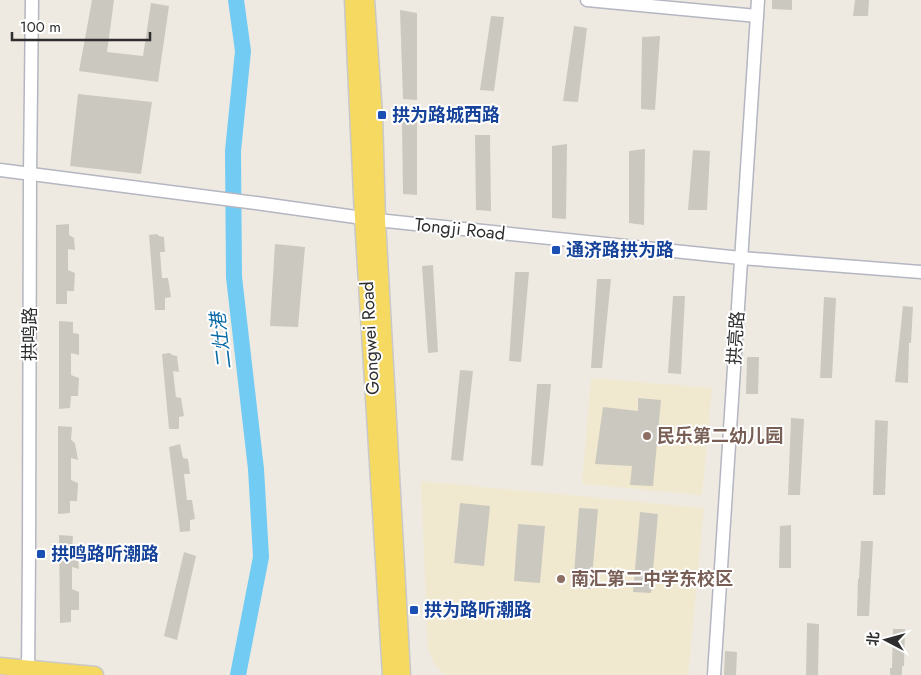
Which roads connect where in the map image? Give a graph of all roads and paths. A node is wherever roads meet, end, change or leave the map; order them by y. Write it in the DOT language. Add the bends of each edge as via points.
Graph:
graph roads {
  1 [pos="32,0"];
  2 [pos="353,0"];
  3 [pos="366,0"];
  4 [pos="588,0"];
  5 [pos="758,0"];
  6 [pos="757,16"];
  7 [pos="0,170"];
  8 [pos="30,174"];
  9 [pos="370,219"];
  10 [pos="742,258"];
  11 [pos="921,272"];
  12 [pos="0,666"];
  13 [pos="28,672"];
  14 [pos="95,675"];
  15 [pos="390,675"];
  16 [pos="402,675"];
  17 [pos="714,675"];
  1 -- 8 [label="street, 拱鸣路"];
  2 -- 9 [label="main road, Gongwei Road"];
  3 -- 9 [label="main road, Gongwei Road" via="374,115"];
  4 -- 6 [label="street"];
  5 -- 6 [label="street, 拱亮路"];
  6 -- 10 [label="street, 拱亮路"];
  7 -- 8 [label="street, Tongji Road"];
  8 -- 9 [label="street, Tongji Road"];
  8 -- 13 [label="street, 拱鸣路"];
  9 -- 10 [label="street, Tongji Road"];
  9 -- 15 [label="main road, Gongwei Road"];
  9 -- 16 [label="main road, Gongwei Road"];
  10 -- 11 [label="street, Tongji Road"];
  10 -- 17 [label="street, 拱亮路"];
  12 -- 13 [label="main road"];
  13 -- 14 [label="main road"];
}
